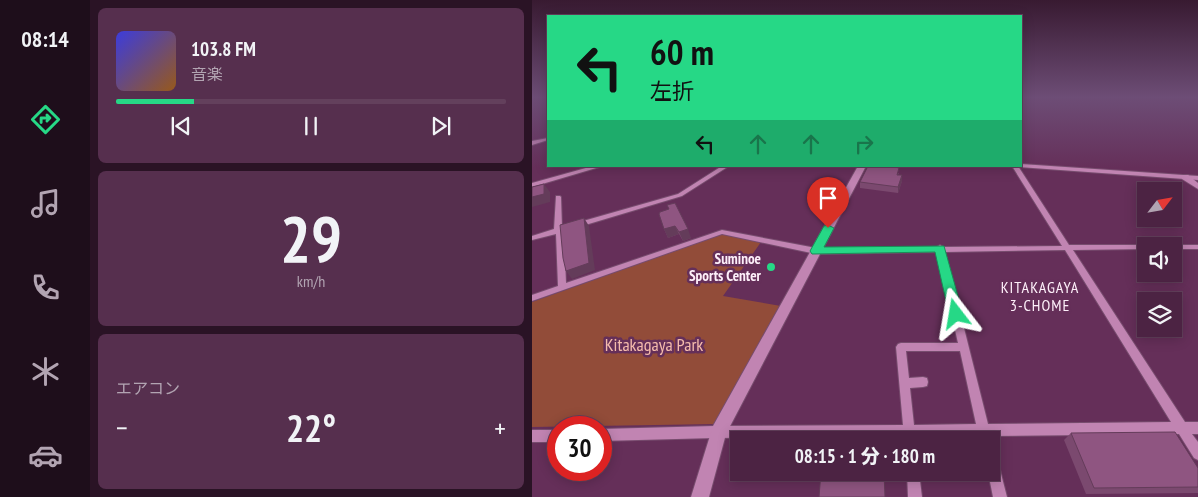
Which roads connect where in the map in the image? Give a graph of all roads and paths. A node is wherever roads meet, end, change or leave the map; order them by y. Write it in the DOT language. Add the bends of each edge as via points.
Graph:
graph roads {
  1 [pos="547,139"];
  2 [pos="532,143"];
  3 [pos="1022,166"];
  4 [pos="597,167"];
  5 [pos="724,167"];
  6 [pos="861,167"];
  7 [pos="1017,167"];
  8 [pos="1185,177"];
  9 [pos="1198,178"];
  10 [pos="532,186"];
  11 [pos="1198,187"];
  12 [pos="558,196"];
  13 [pos="558,231"];
  14 [pos="532,238"];
  15 [pos="1137,247"];
  16 [pos="1182,247"];
  17 [pos="1198,247"];
  18 [pos="940,248"];
  19 [pos="1066,248"];
  20 [pos="816,251"];
  21 [pos="562,288"];
  22 [pos="532,298"];
  23 [pos="964,347"];
  24 [pos="904,382"];
  25 [pos="924,382"];
  26 [pos="1181,428"];
  27 [pos="1198,428"];
  28 [pos="909,431"];
  29 [pos="984,431"];
  30 [pos="719,432"];
  31 [pos="730,432"];
  32 [pos="1000,434"];
  33 [pos="612,435"];
  34 [pos="532,436"];
  35 [pos="547,436"];
  36 [pos="1198,454"];
  37 [pos="914,481"];
  38 [pos="996,481"];
  39 [pos="700,497"];
  40 [pos="915,497"];
  41 [pos="1000,497"];
  1 -- 2 [label="street"];
  3 -- 8 [label="street"];
  4 -- 10 [label="street"];
  5 -- 13 [label="street" via="680,195"];
  6 -- 20 [label="street"];
  7 -- 19 [label="street"];
  8 -- 9 [label="street"];
  8 -- 11 [label="street"];
  12 -- 13 [label="street"];
  13 -- 14 [label="street"];
  13 -- 21 [label="street"];
  15 -- 19 [label="street"];
  16 -- 17 [label="street"];
  18 -- 19 [label="street"];
  18 -- 20 [label="street"];
  18 -- 23 [label="street"];
  19 -- 26 [label="street"];
  20 -- 21 [label="street" via="722,232"];
  20 -- 30 [label="street"];
  21 -- 22 [label="street"];
  23 -- 24 [label="street" via="901,347"];
  23 -- 29 [label="street"];
  24 -- 25 [label="street"];
  24 -- 28 [label="street"];
  26 -- 27 [label="street"];
  26 -- 32 [label="street"];
  26 -- 36 [label="street"];
  30 -- 31 [label="street"];
  30 -- 33 [label="street"];
  30 -- 39 [label="street"];
  34 -- 35 [label="street"];
  37 -- 40 [label="street"];
  38 -- 41 [label="street"];
}
